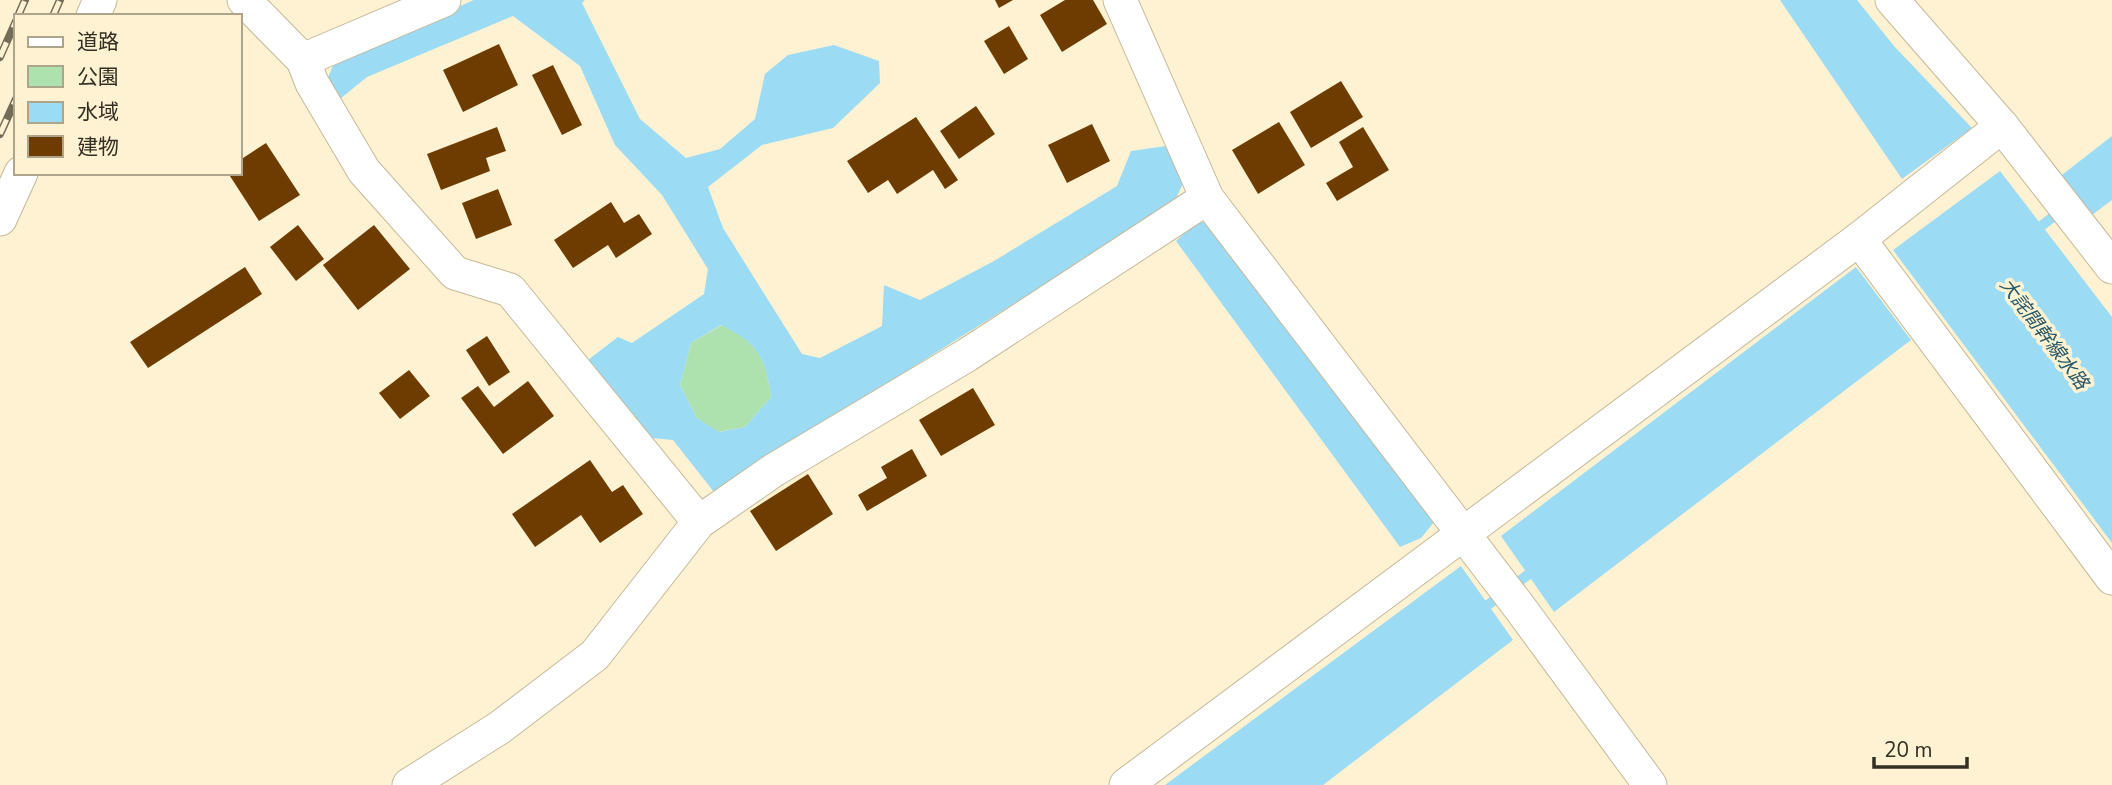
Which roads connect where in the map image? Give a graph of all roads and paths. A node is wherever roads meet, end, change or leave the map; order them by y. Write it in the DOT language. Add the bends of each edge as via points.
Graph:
graph roads {
  1 [pos="244,0"];
  2 [pos="444,0"];
  3 [pos="1120,0"];
  4 [pos="1892,0"];
  5 [pos="314,85"];
  6 [pos="2002,126"];
  7 [pos="20,175"];
  8 [pos="1207,198"];
  9 [pos="0,219"];
  10 [pos="1859,239"];
  11 [pos="2112,267"];
  12 [pos="699,522"];
  13 [pos="1462,533"];
  14 [pos="2112,578"];
  15 [pos="409,785"];
  16 [pos="1126,785"];
  17 [pos="1650,785"];
  1 -- 5 [label="street"];
  2 -- 5 [label="street"];
  3 -- 8 [label="street"];
  4 -- 6 [label="street"];
  5 -- 12 [label="street" via="364,171 455,273 510,290"];
  6 -- 10 [label="street"];
  6 -- 11 [label="street"];
  7 -- 9 [label="street"];
  8 -- 12 [label="street" via="967,355 774,470"];
  8 -- 13 [label="street"];
  10 -- 13 [label="street"];
  10 -- 14 [label="street"];
  12 -- 15 [label="street" via="595,655 499,728"];
  13 -- 16 [label="street"];
  13 -- 17 [label="street"];
}
